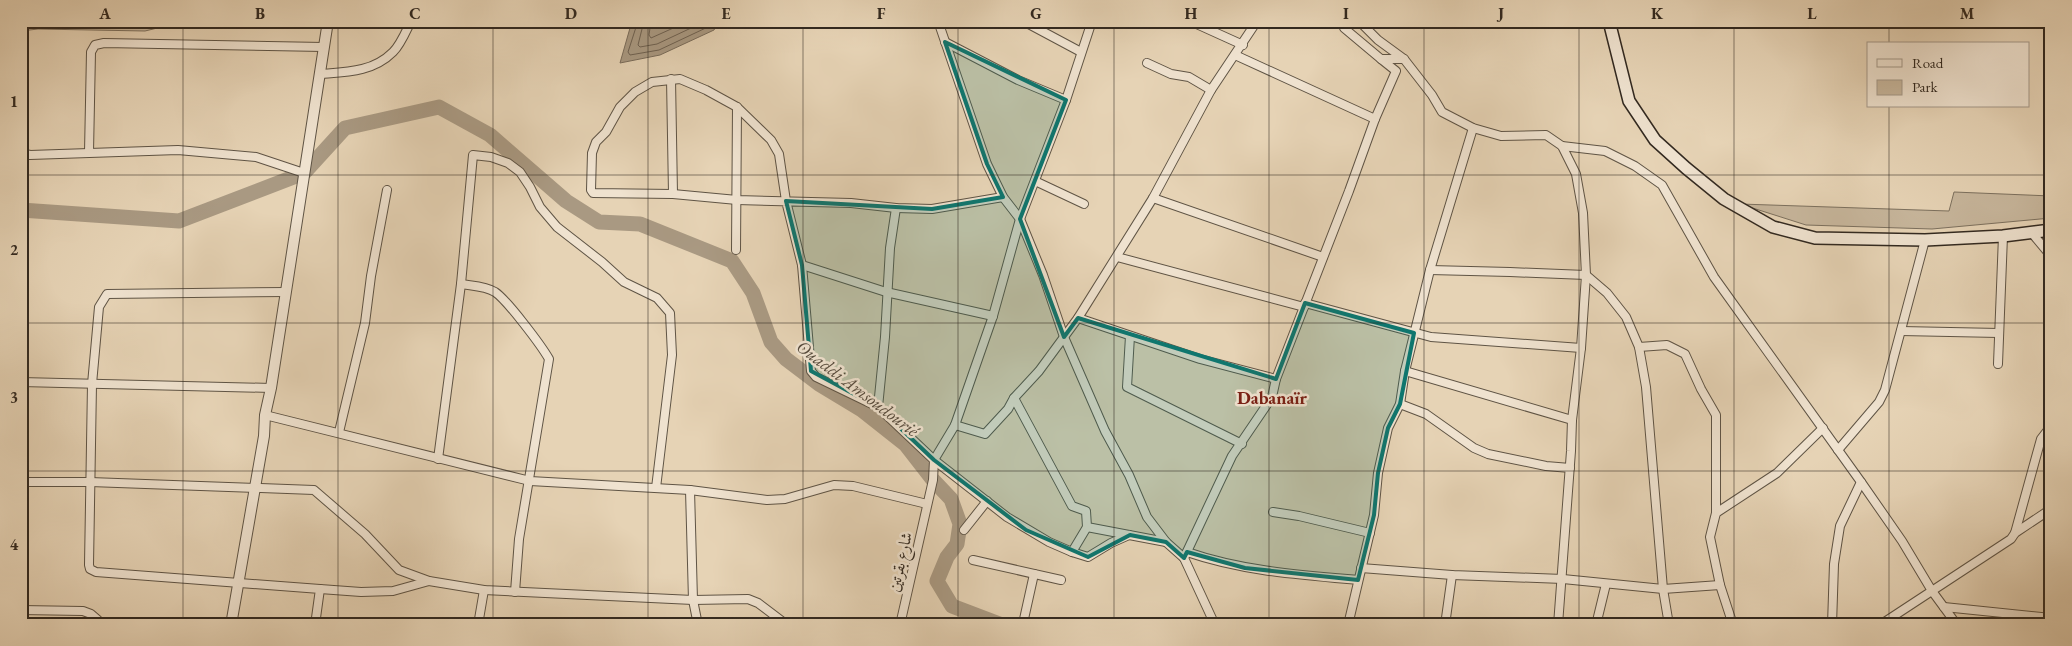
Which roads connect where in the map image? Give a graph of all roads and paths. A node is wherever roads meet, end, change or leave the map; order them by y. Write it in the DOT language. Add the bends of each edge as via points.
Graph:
graph roads {
  1 [pos="328,21"];
  2 [pos="411,21"];
  3 [pos="938,21"];
  4 [pos="1023,21"];
  5 [pos="1092,21"];
  6 [pos="1190,21"];
  7 [pos="1257,21"];
  8 [pos="1342,21"];
  9 [pos="1359,21"];
  10 [pos="1609,21"];
  11 [pos="944,42"];
  12 [pos="1243,45"];
  13 [pos="324,47"];
  14 [pos="1081,52"];
  15 [pos="1235,55"];
  16 [pos="1382,59"];
  17 [pos="1404,59"];
  18 [pos="1147,63"];
  19 [pos="321,74"];
  20 [pos="671,79"];
  21 [pos="1211,90"];
  22 [pos="1066,100"];
  23 [pos="736,107"];
  24 [pos="1375,119"];
  25 [pos="1473,128"];
  26 [pos="1562,146"];
  27 [pos="89,152"];
  28 [pos="21,153"];
  29 [pos="304,173"];
  30 [pos="1035,182"];
  31 [pos="387,190"];
  32 [pos="673,194"];
  33 [pos="1003,197"];
  34 [pos="1153,198"];
  35 [pos="737,200"];
  36 [pos="786,201"];
  37 [pos="1084,204"];
  38 [pos="896,208"];
  39 [pos="1020,219"];
  40 [pos="2051,230"];
  41 [pos="2031,232"];
  42 [pos="2002,236"];
  43 [pos="1925,240"];
  44 [pos="736,250"];
  45 [pos="2051,256"];
  46 [pos="1117,257"];
  47 [pos="1324,257"];
  48 [pos="802,265"];
  49 [pos="1430,270"];
  50 [pos="1586,276"];
  51 [pos="461,284"];
  52 [pos="286,292"];
  53 [pos="886,292"];
  54 [pos="1305,305"];
  55 [pos="993,316"];
  56 [pos="1078,318"];
  57 [pos="1901,331"];
  58 [pos="1414,333"];
  59 [pos="1999,333"];
  60 [pos="1130,336"];
  61 [pos="1064,337"];
  62 [pos="1639,347"];
  63 [pos="1581,348"];
  64 [pos="1998,364"];
  65 [pos="1405,371"];
  66 [pos="1276,379"];
  67 [pos="21,382"];
  68 [pos="92,384"];
  69 [pos="272,388"];
  70 [pos="1014,398"];
  71 [pos="1400,404"];
  72 [pos="878,407"];
  73 [pos="265,415"];
  74 [pos="1572,420"];
  75 [pos="955,425"];
  76 [pos="2051,426"];
  77 [pos="1824,428"];
  78 [pos="339,432"];
  79 [pos="1242,444"];
  80 [pos="1838,450"];
  81 [pos="438,459"];
  82 [pos="934,460"];
  83 [pos="1570,468"];
  84 [pos="530,481"];
  85 [pos="21,482"];
  86 [pos="90,482"];
  87 [pos="1861,482"];
  88 [pos="254,488"];
  89 [pos="656,488"];
  90 [pos="690,490"];
  91 [pos="987,501"];
  92 [pos="927,504"];
  93 [pos="2051,509"];
  94 [pos="1273,512"];
  95 [pos="1716,513"];
  96 [pos="1087,527"];
  97 [pos="964,530"];
  98 [pos="1370,533"];
  99 [pos="2015,533"];
  100 [pos="1130,535"];
  101 [pos="1166,542"];
  102 [pos="1072,552"];
  103 [pos="1186,555"];
  104 [pos="973,560"];
  105 [pos="1361,568"];
  106 [pos="1034,574"];
  107 [pos="1452,574"];
  108 [pos="1563,579"];
  109 [pos="1061,580"];
  110 [pos="1358,580"];
  111 [pos="238,582"];
  112 [pos="429,582"];
  113 [pos="1606,584"];
  114 [pos="1720,585"];
  115 [pos="320,589"];
  116 [pos="1663,589"];
  117 [pos="484,590"];
  118 [pos="1932,591"];
  119 [pos="515,592"];
  120 [pos="693,600"];
  121 [pos="1944,607"];
  122 [pos="21,610"];
  123 [pos="2051,618"];
  124 [pos="1024,619"];
  125 [pos="98,625"];
  126 [pos="231,625"];
  127 [pos="315,625"];
  128 [pos="478,625"];
  129 [pos="698,625"];
  130 [pos="787,625"];
  131 [pos="900,625"];
  132 [pos="1215,625"];
  133 [pos="1348,625"];
  134 [pos="1445,625"];
  135 [pos="1558,625"];
  136 [pos="1596,625"];
  137 [pos="1668,625"];
  138 [pos="1733,625"];
  139 [pos="1832,625"];
  140 [pos="1880,625"];
  141 [pos="1957,625"];
  1 -- 13 [label="street"];
  2 -- 19 [label="street" via="394,51 376,65 356,72"];
  3 -- 11 [label="street"];
  4 -- 14 [label="street"];
  5 -- 14 [label="street"];
  6 -- 12 [label="street"];
  7 -- 12 [label="street"];
  8 -- 16 [label="street" via="1344,28"];
  9 -- 17 [label="street"];
  10 -- 43 [label="main road" via="1629,101 1655,140 1724,199 1773,227 1815,238"];
  11 -- 22 [label="street" via="1018,80"];
  11 -- 33 [label="street" via="987,164"];
  12 -- 15 [label="street"];
  13 -- 19 [label="street"];
  13 -- 27 [label="street" via="95,45 91,52"];
  14 -- 22 [label="street"];
  15 -- 21 [label="street"];
  15 -- 24 [label="street"];
  16 -- 17 [label="street"];
  16 -- 24 [label="street" via="1396,71"];
  17 -- 25 [label="street" via="1442,112"];
  18 -- 21 [label="street" via="1171,74 1189,77"];
  19 -- 29 [label="street"];
  20 -- 23 [label="street" via="686,81"];
  20 -- 32 [label="street"];
  20 -- 32 [label="street" via="652,82 635,92 620,107 592,153 591,190 593,193"];
  21 -- 34 [label="street"];
  22 -- 30 [label="street"];
  23 -- 35 [label="street"];
  23 -- 36 [label="street" via="771,140 779,154"];
  24 -- 47 [label="street"];
  25 -- 26 [label="street" via="1501,136 1546,135"];
  25 -- 49 [label="street"];
  26 -- 50 [label="street" via="1581,193"];
  26 -- 77 [label="street" via="1605,151 1662,185 1714,277"];
  27 -- 28 [label="street"];
  27 -- 29 [label="street" via="178,150 256,157"];
  29 -- 52 [label="street"];
  30 -- 37 [label="street"];
  30 -- 39 [label="street"];
  31 -- 78 [label="street" via="365,323"];
  32 -- 35 [label="street"];
  33 -- 38 [label="street" via="932,209"];
  33 -- 39 [label="street"];
  34 -- 46 [label="street"];
  34 -- 47 [label="street"];
  35 -- 36 [label="street"];
  35 -- 44 [label="street"];
  36 -- 38 [label="street"];
  36 -- 48 [label="street"];
  38 -- 53 [label="street"];
  39 -- 55 [label="street"];
  39 -- 61 [label="street"];
  40 -- 41 [label="main road"];
  41 -- 42 [label="main road"];
  41 -- 45 [label="street"];
  42 -- 43 [label="main road"];
  42 -- 59 [label="street"];
  43 -- 57 [label="street"];
  46 -- 54 [label="street"];
  46 -- 56 [label="street"];
  47 -- 54 [label="street"];
  48 -- 53 [label="street"];
  48 -- 72 [label="street" via="811,371 816,377"];
  49 -- 50 [label="street"];
  49 -- 58 [label="street"];
  50 -- 62 [label="street" via="1607,293 1626,317"];
  50 -- 63 [label="street"];
  51 -- 81 [label="street"];
  51 -- 84 [label="street" via="497,293 549,359"];
  51 -- 89 [label="street" via="473,156 491,157 520,172 540,207 557,227 624,282 657,298 665,306 670,313 672,356"];
  52 -- 68 [label="street" via="107,294 99,307"];
  52 -- 69 [label="street"];
  53 -- 55 [label="street"];
  53 -- 72 [label="street"];
  54 -- 58 [label="street"];
  54 -- 66 [label="street"];
  55 -- 75 [label="street"];
  56 -- 60 [label="street"];
  56 -- 61 [label="street"];
  57 -- 59 [label="street"];
  57 -- 80 [label="street" via="1880,402"];
  58 -- 63 [label="street"];
  58 -- 65 [label="street"];
  59 -- 64 [label="street"];
  60 -- 66 [label="street"];
  60 -- 79 [label="street" via="1127,387"];
  61 -- 70 [label="street"];
  61 -- 101 [label="street" via="1147,517"];
  62 -- 95 [label="street" via="1667,345 1685,354 1716,415"];
  62 -- 116 [label="street" via="1646,387"];
  63 -- 74 [label="street"];
  65 -- 71 [label="street"];
  65 -- 74 [label="street"];
  66 -- 79 [label="street" via="1272,397"];
  67 -- 68 [label="street"];
  68 -- 69 [label="street"];
  68 -- 86 [label="street"];
  69 -- 73 [label="street"];
  70 -- 75 [label="street" via="985,434"];
  70 -- 96 [label="street" via="1072,506 1086,511"];
  71 -- 83 [label="street" via="1426,414 1474,448 1488,454"];
  71 -- 98 [label="street" via="1388,428"];
  72 -- 82 [label="street"];
  73 -- 78 [label="street"];
  73 -- 88 [label="street"];
  74 -- 83 [label="street"];
  75 -- 82 [label="street"];
  76 -- 99 [label="street" via="2041,439"];
  77 -- 80 [label="street"];
  77 -- 95 [label="street" via="1777,473"];
  78 -- 81 [label="street"];
  79 -- 103 [label="street" via="1232,456"];
  80 -- 87 [label="street"];
  81 -- 84 [label="street"];
  82 -- 91 [label="street"];
  82 -- 92 [label="street, شارع بقرتين"];
  83 -- 108 [label="street"];
  84 -- 89 [label="street"];
  84 -- 119 [label="street" via="519,539"];
  85 -- 86 [label="street"];
  86 -- 88 [label="street"];
  86 -- 111 [label="street" via="90,569"];
  87 -- 118 [label="street"];
  87 -- 139 [label="street" via="1840,526 1834,564"];
  88 -- 111 [label="street"];
  88 -- 112 [label="street" via="318,492 399,570"];
  89 -- 90 [label="street"];
  90 -- 92 [label="street" via="767,500 785,499 834,485 853,486"];
  90 -- 120 [label="street"];
  91 -- 97 [label="street"];
  91 -- 102 [label="street" via="1026,530"];
  92 -- 131 [label="street, شارع بقرتين"];
  93 -- 99 [label="street"];
  94 -- 98 [label="street"];
  95 -- 114 [label="street" via="1710,537"];
  96 -- 100 [label="street"];
  96 -- 102 [label="street"];
  98 -- 105 [label="street"];
  99 -- 118 [label="street" via="2011,539"];
  100 -- 101 [label="street"];
  100 -- 102 [label="street" via="1088,557"];
  101 -- 103 [label="street"];
  103 -- 110 [label="street" via="1285,574"];
  103 -- 132 [label="street"];
  104 -- 106 [label="street"];
  105 -- 107 [label="street"];
  105 -- 110 [label="street"];
  106 -- 109 [label="street"];
  106 -- 124 [label="street"];
  107 -- 108 [label="street"];
  107 -- 134 [label="street"];
  108 -- 113 [label="street"];
  108 -- 135 [label="street"];
  110 -- 133 [label="street"];
  111 -- 115 [label="street"];
  111 -- 126 [label="street"];
  112 -- 115 [label="street" via="393,591"];
  112 -- 117 [label="street"];
  113 -- 116 [label="street"];
  113 -- 136 [label="street"];
  114 -- 116 [label="street"];
  114 -- 138 [label="street"];
  115 -- 127 [label="street"];
  116 -- 137 [label="street"];
  117 -- 119 [label="street"];
  117 -- 128 [label="street"];
  118 -- 121 [label="street"];
  118 -- 140 [label="street"];
  119 -- 120 [label="street"];
  120 -- 129 [label="street"];
  120 -- 130 [label="street" via="748,599"];
  121 -- 123 [label="street"];
  121 -- 141 [label="street"];
  122 -- 125 [label="street" via="83,611 98,620"];
}
